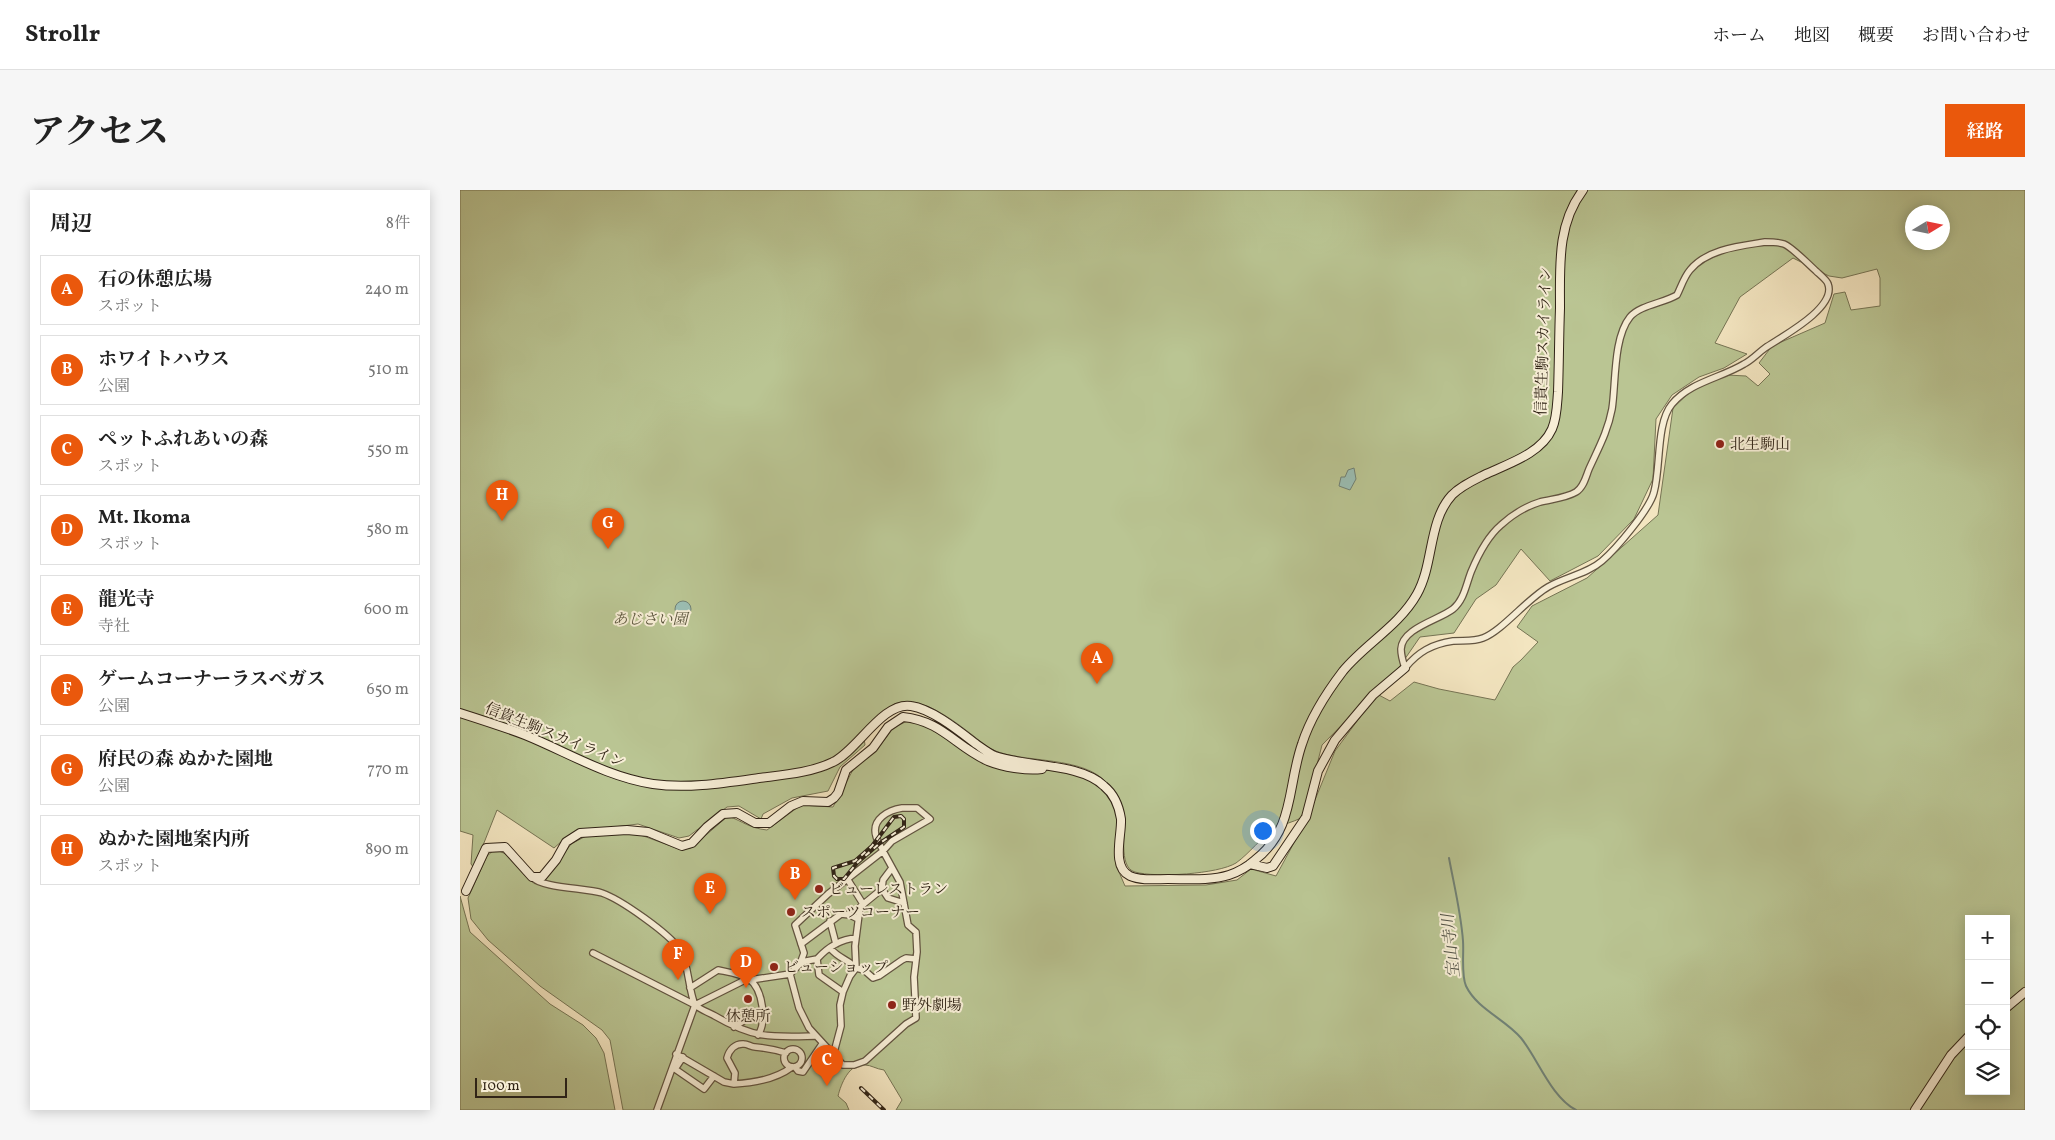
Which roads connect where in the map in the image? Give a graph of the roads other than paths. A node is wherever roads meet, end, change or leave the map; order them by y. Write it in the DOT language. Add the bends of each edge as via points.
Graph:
graph roads {
  1 [pos="1583,190"];
  2 [pos="1405,668"];
  3 [pos="460,713"];
  4 [pos="1048,767"];
  5 [pos="883,851"];
  6 [pos="1250,864"];
  7 [pos="892,868"];
  8 [pos="532,877"];
  9 [pos="848,880"];
  10 [pos="882,889"];
  11 [pos="466,891"];
  12 [pos="904,903"];
  13 [pos="863,904"];
  14 [pos="858,919"];
  15 [pos="830,921"];
  16 [pos="856,938"];
  17 [pos="802,944"];
  18 [pos="833,946"];
  19 [pos="593,953"];
  20 [pos="817,959"];
  21 [pos="916,960"];
  22 [pos="800,962"];
  23 [pos="856,968"];
  24 [pos="790,974"];
  25 [pos="750,979"];
  26 [pos="690,988"];
  27 [pos="843,992"];
  28 [pos="2025,992"];
  29 [pos="695,1005"];
  30 [pos="2010,1005"];
  31 [pos="762,1012"];
  32 [pos="734,1027"];
  33 [pos="758,1035"];
  34 [pos="815,1036"];
  35 [pos="1965,1040"];
  36 [pos="822,1044"];
  37 [pos="786,1053"];
  38 [pos="676,1054"];
  39 [pos="834,1056"];
  40 [pos="683,1057"];
  41 [pos="794,1067"];
  42 [pos="714,1076"];
  43 [pos="734,1084"];
  44 [pos="657,1110"];
  45 [pos="1915,1110"];
  1 -- 6 [label="street, 信貴生駒スカイライン" via="1566,221 1560,248 1558,392 1553,428 1540,446 1468,482 1446,502 1439,517 1426,573 1408,610 1334,682 1302,742 1285,820 1276,840"];
  2 -- 2 [label="street" via="1401,650 1403,642 1423,625 1453,609 1462,597 1480,552 1500,525 1539,503 1577,491 1583,484 1606,432 1612,406 1615,362 1624,327 1630,317 1643,308 1677,295 1694,266 1711,254 1734,247 1765,242 1785,244 1818,273 1828,284 1829,293 1824,304 1803,323 1745,364 1694,387 1671,404 1663,428 1653,496 1601,562 1547,587 1482,639 1432,646 1416,655"];
  2 -- 6 [label="street" via="1373,695 1335,740 1318,771 1306,817 1274,866 1267,868"];
  3 -- 4 [label="street, 信貴生駒スカイライン" via="524,735 607,772 656,785 708,785 817,768 835,761 896,707 909,705 928,712 995,756"];
  4 -- 6 [label="street, 信貴生駒スカイライン" via="1080,772 1109,789 1120,814 1120,864 1130,876 1150,879 1212,878 1227,876"];
  4 -- 8 [label="street" via="1029,769 988,761 938,728 920,719 903,717 888,727 873,748 846,770 838,794 828,802 803,802 791,806 769,823 756,823 737,813 723,814 692,844 682,846 648,832 580,833 566,842 542,877"];
  5 -- 5 [label="street" via="892,841 930,819 917,808 892,809 883,814 875,835"];
  5 -- 7 [label="street"];
  5 -- 9 [label="street"];
  7 -- 10 [label="street" via="883,880"];
  7 -- 12 [label="street" via="900,882"];
  8 -- 11 [label="street" via="505,847 486,848"];
  8 -- 26 [label="street" via="546,884 605,894 664,933 681,951"];
  9 -- 13 [label="street"];
  9 -- 17 [label="street" via="795,925"];
  10 -- 12 [label="street" via="888,898"];
  10 -- 13 [label="street"];
  12 -- 21 [label="street" via="908,926 916,932"];
  13 -- 14 [label="street"];
  14 -- 15 [label="street" via="841,914"];
  14 -- 16 [label="street"];
  15 -- 17 [label="street"];
  15 -- 18 [label="street"];
  16 -- 18 [label="street"];
  16 -- 23 [label="street"];
  17 -- 22 [label="street" via="804,953"];
  18 -- 20 [label="street"];
  18 -- 23 [label="street" via="836,956"];
  19 -- 29 [label="street"];
  20 -- 22 [label="street"];
  20 -- 27 [label="street" via="819,975"];
  21 -- 23 [label="street" via="906,958 874,978"];
  21 -- 39 [label="street" via="916,1018 865,1061 843,1065"];
  22 -- 24 [label="street"];
  23 -- 27 [label="street"];
  24 -- 25 [label="street"];
  24 -- 34 [label="street" via="799,1008"];
  25 -- 26 [label="street" via="718,970"];
  25 -- 29 [label="street"];
  25 -- 31 [label="street" via="758,990"];
  26 -- 29 [label="street"];
  27 -- 39 [label="street" via="840,1005 842,1026"];
  28 -- 30 [label="street"];
  29 -- 32 [label="street"];
  29 -- 38 [label="street"];
  31 -- 32 [label="street"];
  31 -- 33 [label="street" via="763,1028"];
  32 -- 33 [label="street"];
  33 -- 34 [label="street"];
  34 -- 36 [label="street"];
  35 -- 45 [label="street" via="1951,1055"];
  36 -- 39 [label="street"];
  36 -- 41 [label="street" via="803,1072"];
  37 -- 41 [label="street" via="785,1060"];
  37 -- 41 [label="street" via="792,1050 800,1052 802,1060"];
  37 -- 43 [label="street" via="736,1045 726,1058 736,1073"];
  38 -- 40 [label="street"];
  38 -- 44 [label="street"];
  40 -- 42 [label="street"];
  40 -- 42 [label="street" via="675,1069 704,1089"];
  41 -- 43 [label="street" via="767,1079"];
  42 -- 43 [label="street"];
}
